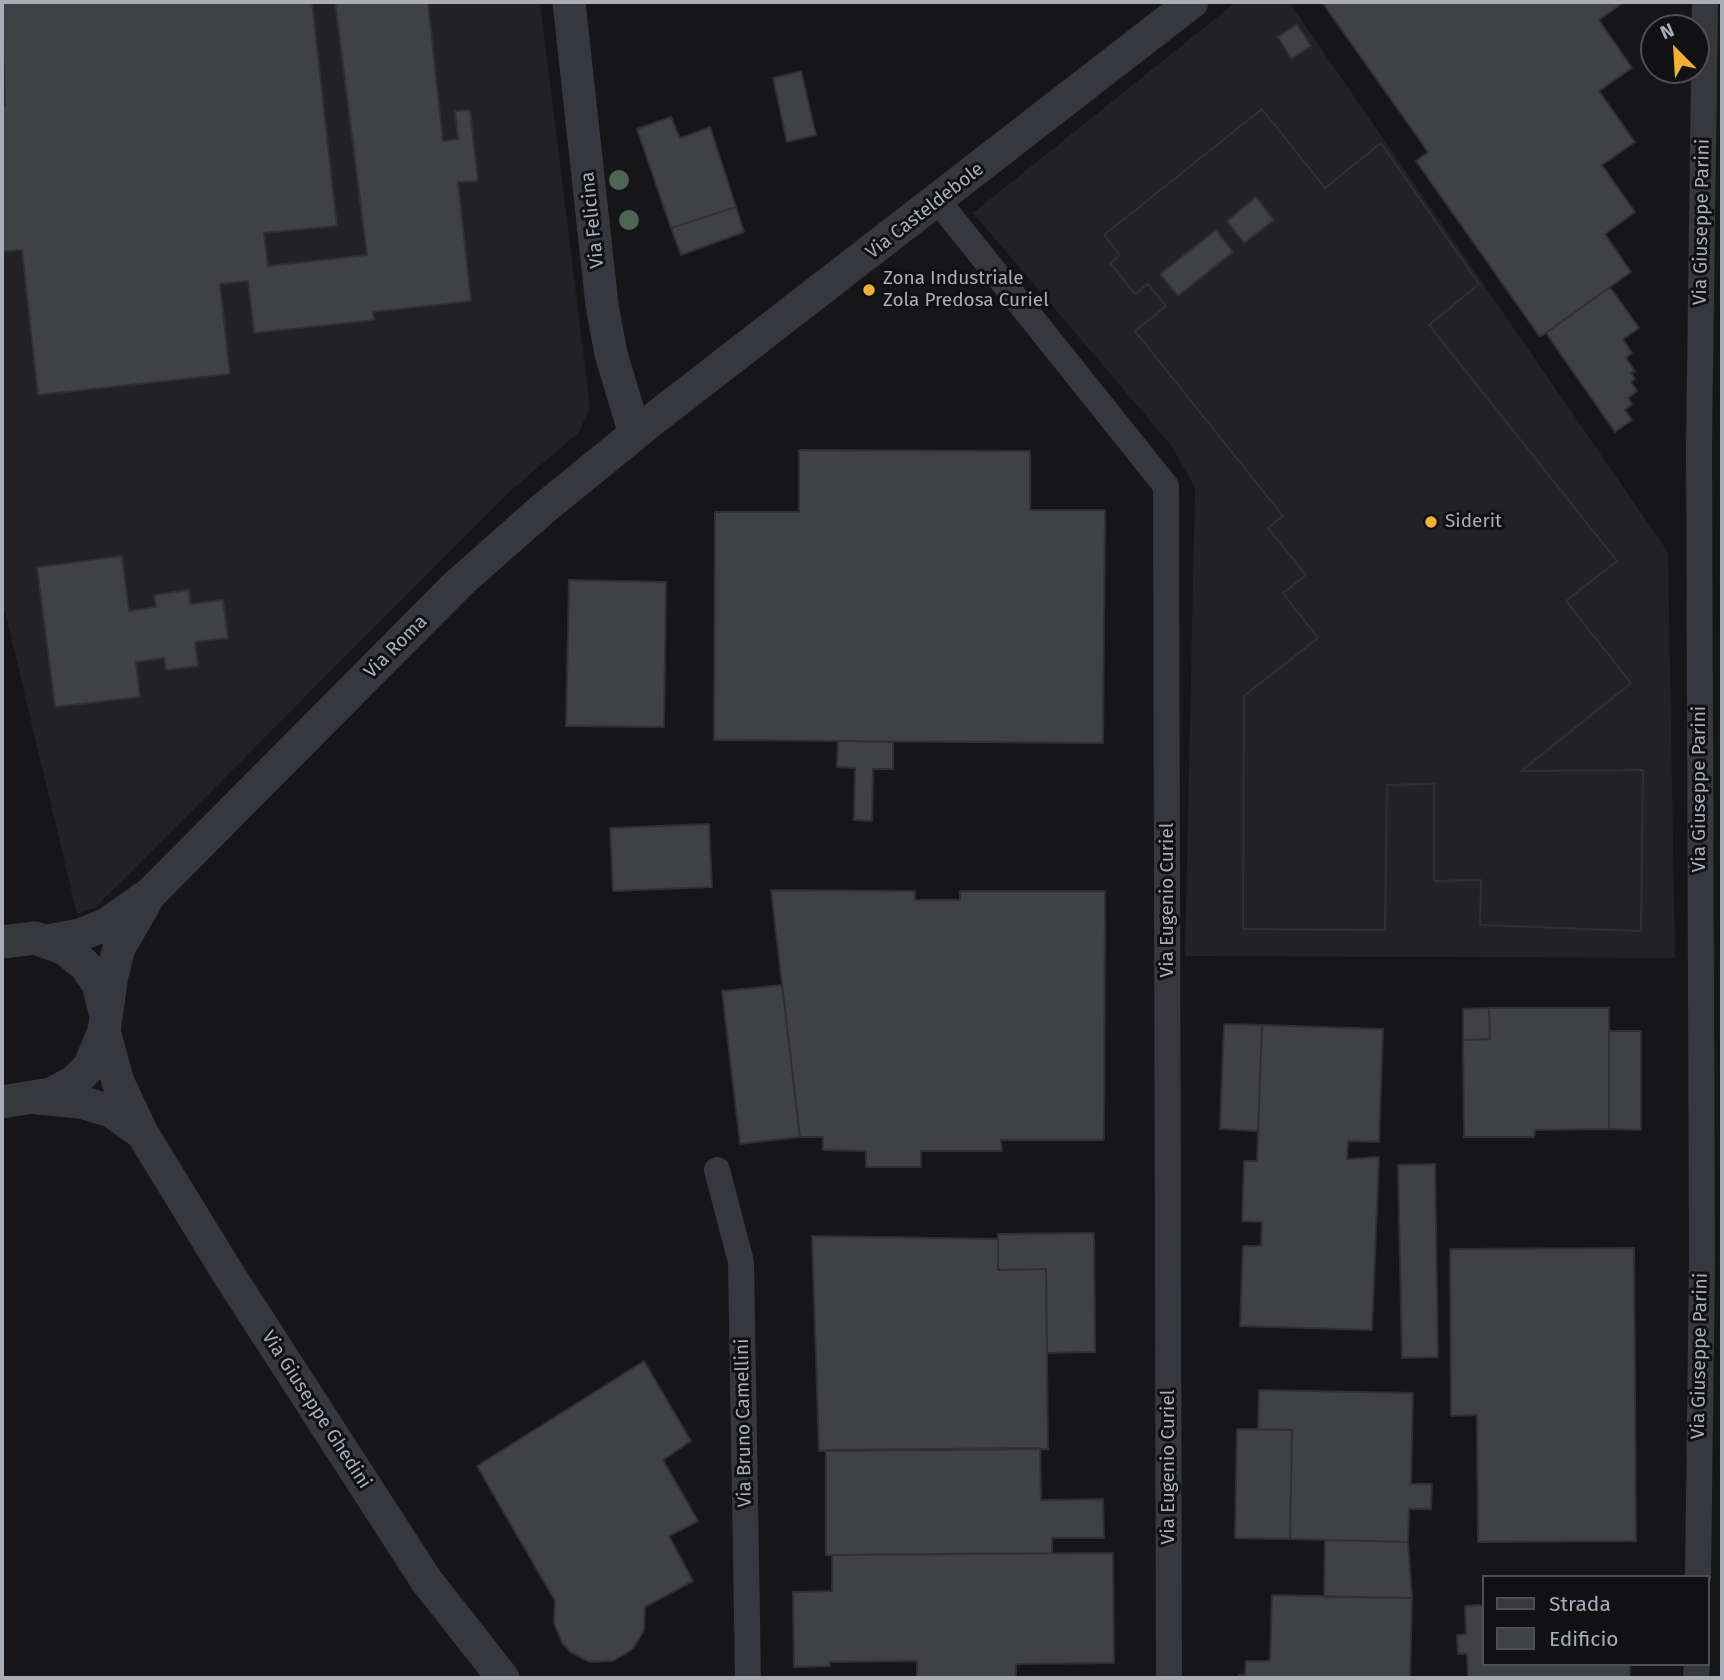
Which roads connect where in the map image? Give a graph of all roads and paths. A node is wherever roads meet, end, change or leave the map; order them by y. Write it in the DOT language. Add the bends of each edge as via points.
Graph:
graph roads {
  1 [pos="569,2"];
  2 [pos="1192,2"];
  3 [pos="1705,2"];
  4 [pos="938,201"];
  5 [pos="646,426"];
  6 [pos="151,893"];
  7 [pos="2,941"];
  8 [pos="48,941"];
  9 [pos="105,1023"];
  10 [pos="14,1098"];
  11 [pos="142,1133"];
  12 [pos="718,1170"];
  13 [pos="1698,1575"];
  14 [pos="503,1678"];
  15 [pos="748,1678"];
  16 [pos="1169,1678"];
  1 -- 5 [label="street, Via Felicina" via="611,354"];
  2 -- 4 [label="street, Via Casteldebole"];
  3 -- 13 [label="street, Via Giuseppe Parini" via="1699,446 1702,1262"];
  4 -- 5 [label="street, Via Casteldebole"];
  4 -- 16 [label="street, Via Eugenio Curiel" via="1166,486"];
  5 -- 6 [label="street, Via Roma" via="458,584"];
  6 -- 8 [label="street, Via Roma" via="107,924"];
  6 -- 9 [label="street, Via Roma" via="119,948"];
  7 -- 8 [label="street, Via Roma"];
  8 -- 9 [label="street, Via Roma" via="85,965 98,984"];
  9 -- 10 [label="street, Via Roma" via="89,1067 74,1082 51,1094"];
  9 -- 11 [label="street, Via Giuseppe Ghedini" via="118,1082"];
  10 -- 11 [label="street, Via Giuseppe Ghedini" via="80,1102 111,1111"];
  11 -- 14 [label="street, Via Giuseppe Ghedini" via="419,1568"];
  12 -- 15 [label="street, Via Bruno Camellini" via="741,1262"];
}
